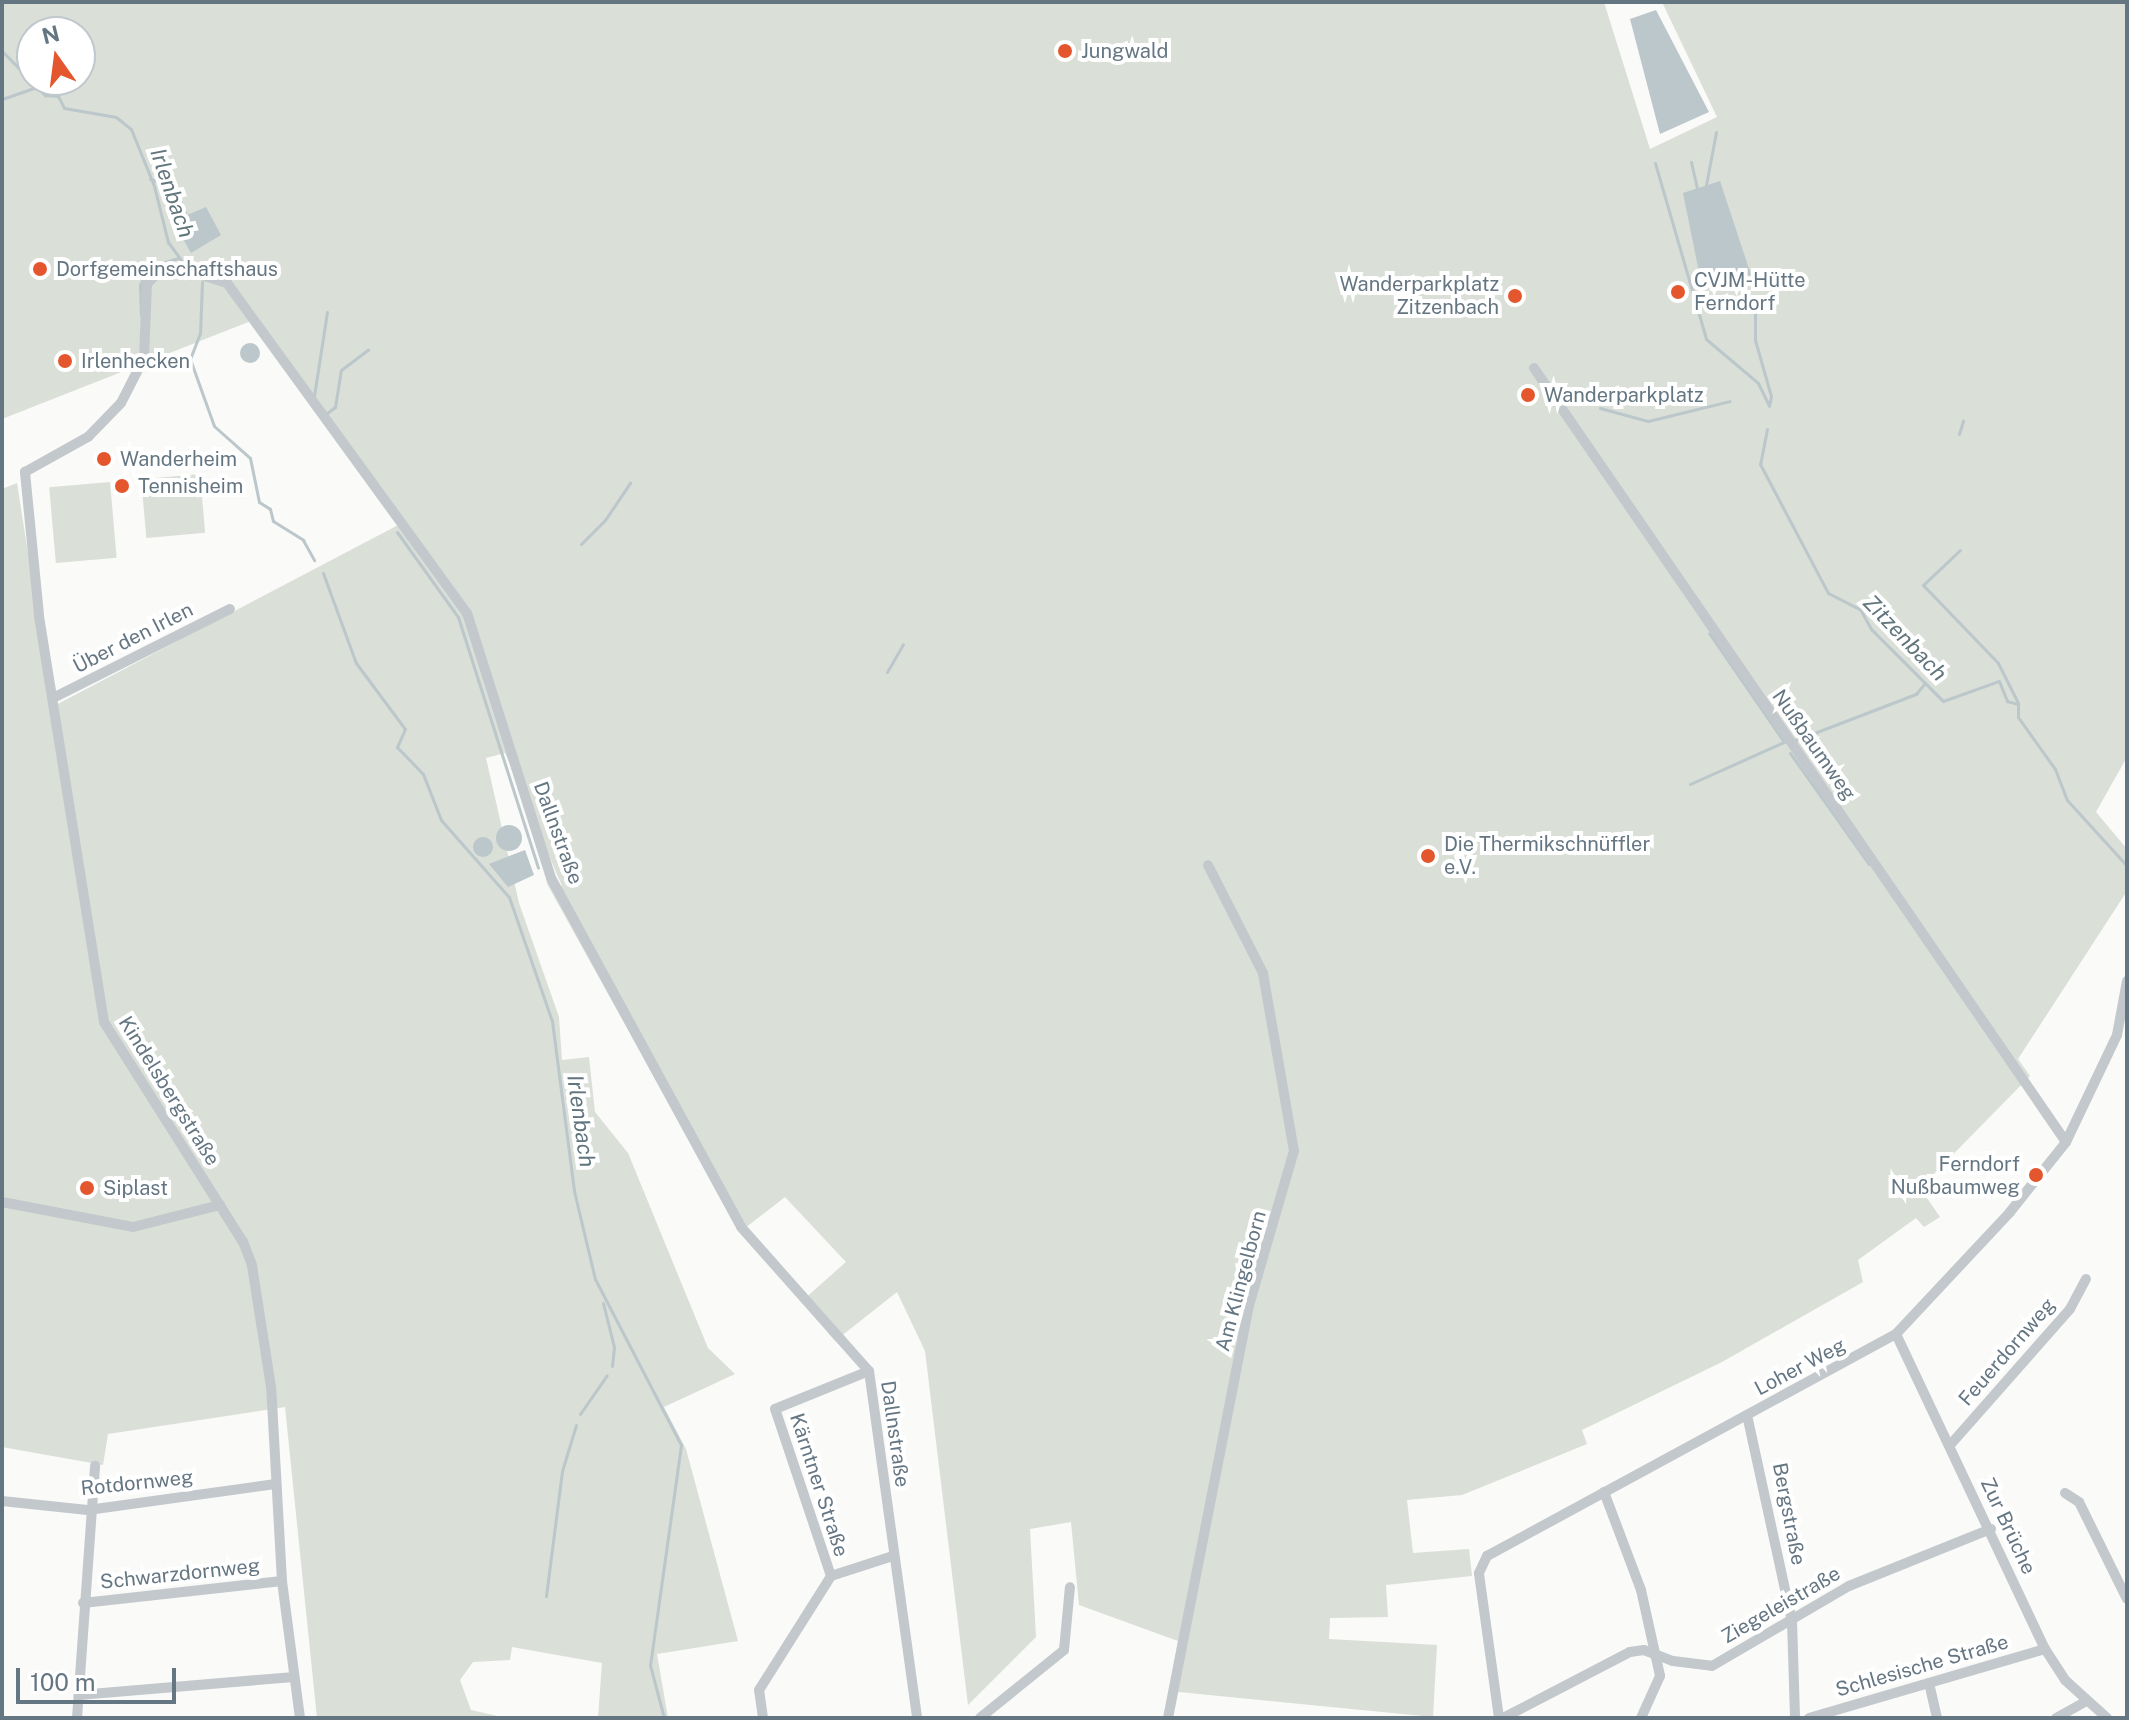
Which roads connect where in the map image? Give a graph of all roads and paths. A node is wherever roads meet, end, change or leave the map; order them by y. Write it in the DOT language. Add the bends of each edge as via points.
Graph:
graph roads {
  1 [pos="1534,368"];
  2 [pos="25,472"];
  3 [pos="230,609"];
  4 [pos="53,698"];
  5 [pos="1208,865"];
  6 [pos="2127,981"];
  7 [pos="2066,1142"];
  8 [pos="2,1202"];
  9 [pos="220,1205"];
  10 [pos="2086,1279"];
  11 [pos="1896,1334"];
  12 [pos="869,1371"];
  13 [pos="1747,1415"];
  14 [pos="1951,1444"];
  15 [pos="95,1466"];
  16 [pos="275,1484"];
  17 [pos="1604,1492"];
  18 [pos="2065,1493"];
  19 [pos="2,1501"];
  20 [pos="88,1510"];
  21 [pos="1991,1529"];
  22 [pos="893,1556"];
  23 [pos="831,1576"];
  24 [pos="282,1581"];
  25 [pos="1070,1587"];
  26 [pos="2127,1599"];
  27 [pos="83,1603"];
  28 [pos="1792,1621"];
  29 [pos="2045,1649"];
  30 [pos="1652,1653"];
  31 [pos="294,1677"];
  32 [pos="1929,1683"];
  33 [pos="79,1695"];
  34 [pos="2085,1702"];
  35 [pos="77,1718"];
  36 [pos="300,1718"];
  37 [pos="763,1718"];
  38 [pos="917,1718"];
  39 [pos="980,1718"];
  40 [pos="1168,1718"];
  41 [pos="1501,1718"];
  42 [pos="1641,1718"];
  43 [pos="1795,1718"];
  44 [pos="1809,1718"];
  45 [pos="1937,1718"];
  46 [pos="2056,1718"];
  47 [pos="2107,1718"];
  1 -- 7 [label="street, Nußbaumweg"];
  2 -- 4 [label="street, Kindelsbergstraße"];
  2 -- 12 [label="street, Dallnstraße" via="88,437 121,403 144,358 145,296 152,276 179,268 227,283 467,613 551,878 741,1227"];
  3 -- 4 [label="street, Über den Irlen"];
  4 -- 9 [label="street, Kindelsbergstraße" via="104,1022"];
  5 -- 40 [label="street, Am Klingelborn" via="1263,973 1294,1151 1248,1309"];
  6 -- 7 [label="street, Loher Weg" via="2117,1035"];
  7 -- 11 [label="street, Loher Weg" via="2002,1221"];
  8 -- 9 [label="street" via="133,1227"];
  9 -- 16 [label="street, Kindelsbergstraße" via="252,1265 271,1387"];
  10 -- 14 [label="street, Feuerdornweg" via="2070,1309"];
  11 -- 13 [label="street, Loher Weg"];
  11 -- 14 [label="street, Zur Brüche"];
  12 -- 22 [label="street, Dallnstraße"];
  12 -- 23 [label="street, Kärntner Straße" via="775,1409"];
  13 -- 17 [label="street, Loher Weg"];
  13 -- 28 [label="street, Bergstraße"];
  14 -- 21 [label="street, Zur Brüche"];
  15 -- 20 [label="street"];
  16 -- 20 [label="street, Rotdornweg"];
  16 -- 24 [label="street, Kindelsbergstraße"];
  17 -- 30 [label="street" via="1641,1590"];
  17 -- 41 [label="street, Loher Weg" via="1481,1563"];
  18 -- 26 [label="street" via="2079,1502"];
  19 -- 20 [label="street, Rotdornweg"];
  20 -- 27 [label="street"];
  21 -- 28 [label="street, Ziegeleistraße" via="1849,1586"];
  21 -- 29 [label="street, Zur Brüche"];
  22 -- 23 [label="street, Kärntner Straße"];
  22 -- 38 [label="street, Dallnstraße"];
  23 -- 37 [label="street, Kärntner Straße" via="759,1690"];
  24 -- 27 [label="street, Schwarzdornweg"];
  24 -- 31 [label="street, Kindelsbergstraße"];
  25 -- 39 [label="street" via="1064,1650"];
  27 -- 33 [label="street"];
  28 -- 30 [label="street, Ziegeleistraße" via="1712,1666"];
  28 -- 43 [label="street, Bergstraße"];
  29 -- 32 [label="street, Schlesische Straße"];
  29 -- 34 [label="street, Zur Brüche"];
  30 -- 41 [label="street, Ziegeleistraße" via="1630,1652"];
  30 -- 42 [label="street" via="1660,1676"];
  31 -- 33 [label="street"];
  31 -- 36 [label="street, Kindelsbergstraße"];
  32 -- 44 [label="street, Schlesische Straße"];
  32 -- 45 [label="street"];
  33 -- 35 [label="street"];
  34 -- 46 [label="street"];
  34 -- 47 [label="street, Zur Brüche"];
}
